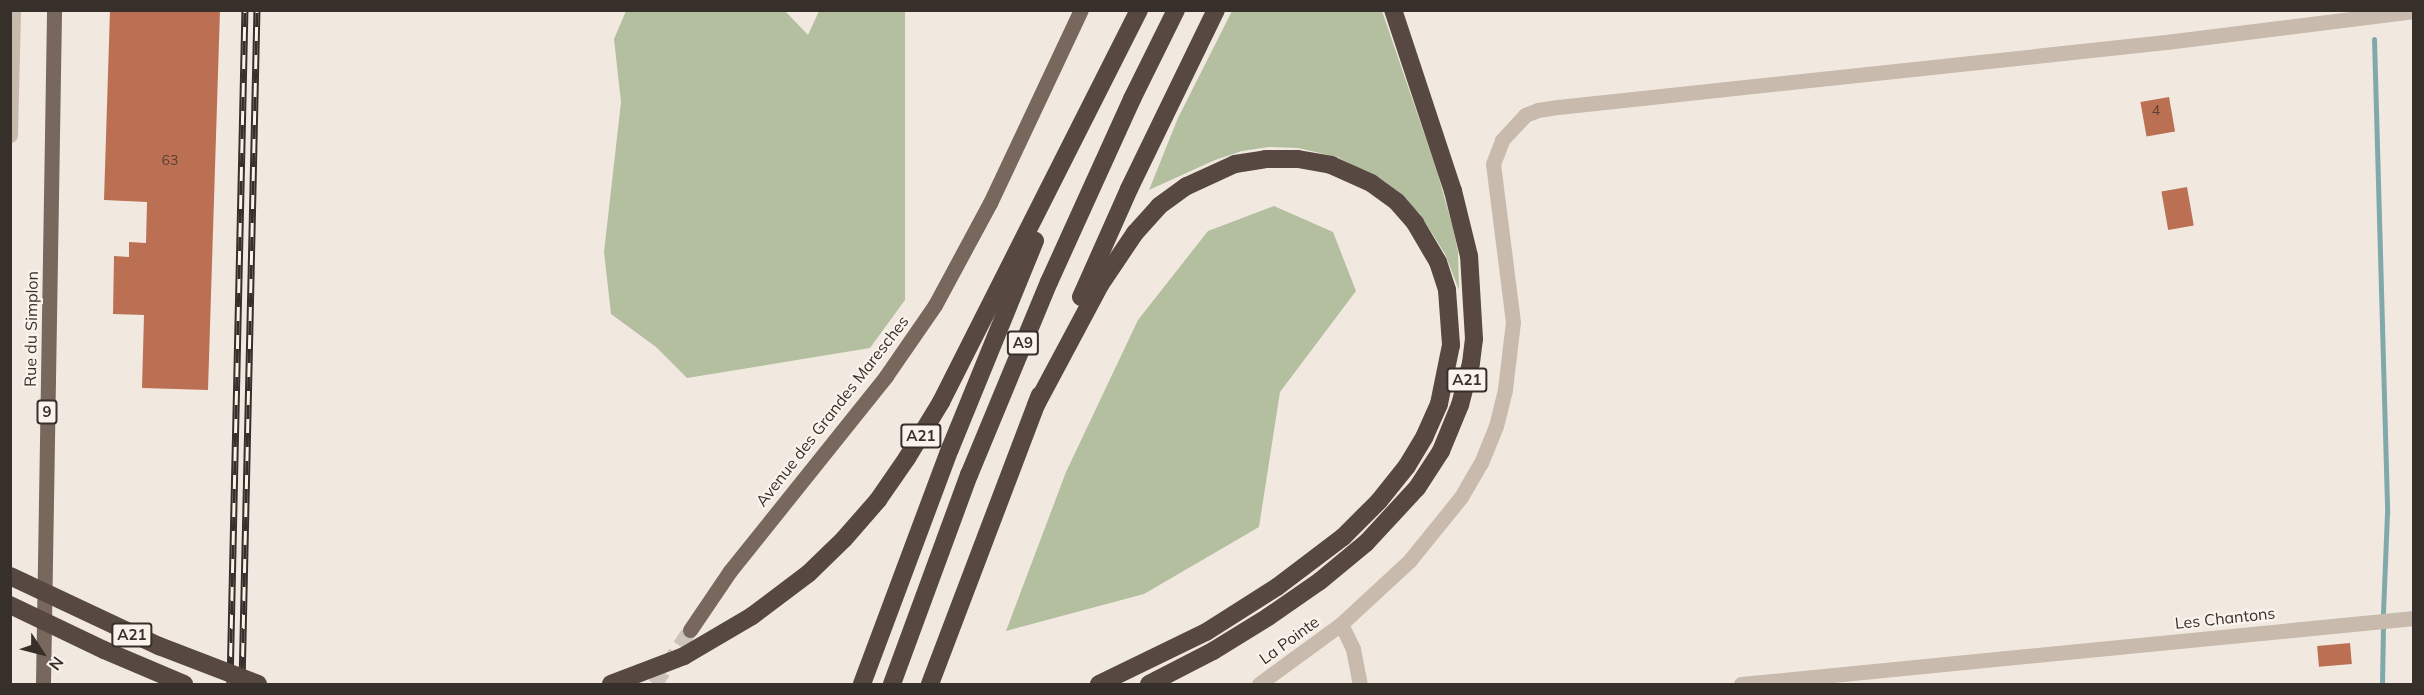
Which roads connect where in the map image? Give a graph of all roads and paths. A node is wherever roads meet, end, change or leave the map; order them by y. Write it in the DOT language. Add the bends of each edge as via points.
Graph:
graph roads {
  1 [pos="13,10"];
  2 [pos="54,10"];
  3 [pos="1081,10"];
  4 [pos="1139,10"];
  5 [pos="1176,10"];
  6 [pos="1216,10"];
  7 [pos="1393,10"];
  8 [pos="2414,11"];
  9 [pos="2380,13"];
  10 [pos="1108,75"];
  11 [pos="10,135"];
  12 [pos="1036,405"];
  13 [pos="10,576"];
  14 [pos="10,605"];
  15 [pos="2414,618"];
  16 [pos="1341,624"];
  17 [pos="690,630"];
  18 [pos="43,684"];
  19 [pos="184,684"];
  20 [pos="258,684"];
  21 [pos="611,684"];
  22 [pos="862,684"];
  23 [pos="892,684"];
  24 [pos="930,684"];
  25 [pos="1099,684"];
  26 [pos="1149,684"];
  27 [pos="1258,684"];
  28 [pos="1360,684"];
  29 [pos="1741,684"];
  1 -- 11 [label="street"];
  2 -- 18 [label="main road, Rue du Simplon / 9"];
  3 -- 17 [label="main road, Avenue des Grandes Maresches" via="985,214 935,305 886,376 730,571"];
  4 -- 10 [label="highway, A9"];
  5 -- 23 [label="highway, A9" via="1048,282 969,475"];
  6 -- 12 [label="highway" via="1130,189"];
  7 -- 26 [label="highway, A21" via="1453,191 1469,256 1474,339 1460,405 1441,451 1417,488 1366,543 1268,617"];
  8 -- 9 [label="street"];
  9 -- 16 [label="street, La Pointe" via="2166,42 1558,107 1525,115 1502,140 1493,164 1512,322 1505,389 1496,426 1481,463 1437,530"];
  10 -- 21 [label="highway, A21" via="941,402 878,500 827,556 761,610 684,656"];
  10 -- 22 [label="highway, A9" via="978,378"];
  12 -- 24 [label="highway, A21"];
  12 -- 25 [label="highway, A21" via="1100,285 1135,233 1159,206 1187,186 1235,164 1298,159 1331,165 1371,183 1397,202 1415,223 1438,262 1447,290 1451,345 1439,404 1407,466 1379,501 1323,554 1258,600 1162,656"];
  13 -- 20 [label="highway, A21, bridge" via="149,642"];
  14 -- 19 [label="highway, A21, bridge" via="104,651"];
  15 -- 29 [label="street, Les Chantons"];
  16 -- 27 [label="street, La Pointe"];
  16 -- 28 [label="street" via="1353,649"];
}
